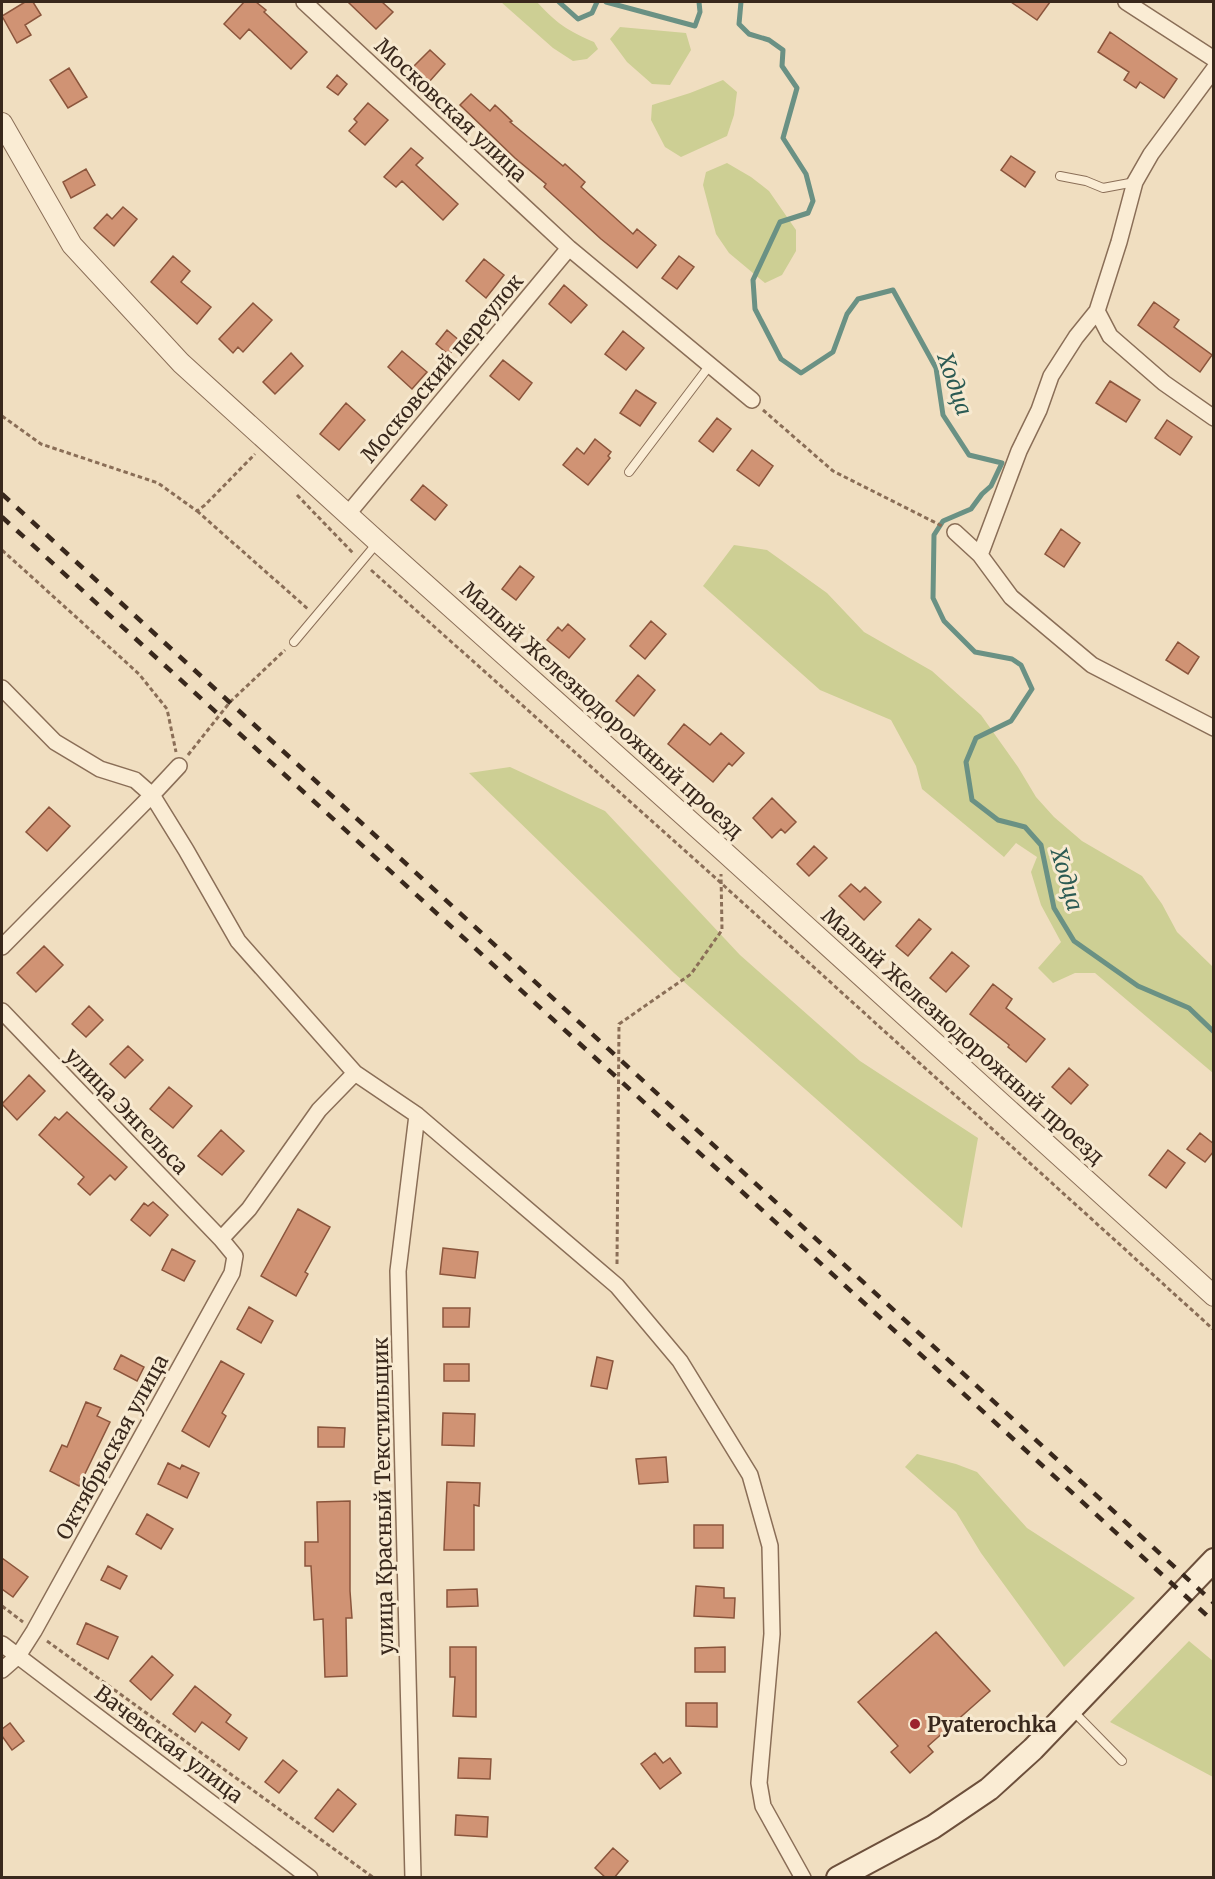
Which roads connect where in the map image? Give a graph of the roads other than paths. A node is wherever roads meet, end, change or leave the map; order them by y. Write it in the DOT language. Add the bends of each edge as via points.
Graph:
graph roads {
  1 [pos="304,2"];
  2 [pos="1126,2"];
  3 [pos="1214,59"];
  4 [pos="1214,69"];
  5 [pos="2,123"];
  6 [pos="1060,176"];
  7 [pos="1135,182"];
  8 [pos="569,248"];
  9 [pos="1097,311"];
  10 [pos="710,365"];
  11 [pos="752,400"];
  12 [pos="1214,418"];
  13 [pos="629,472"];
  14 [pos="348,515"];
  15 [pos="955,532"];
  16 [pos="378,542"];
  17 [pos="980,555"];
  18 [pos="294,642"];
  19 [pos="2,688"];
  20 [pos="1214,728"];
  21 [pos="179,766"];
  22 [pos="152,795"];
  23 [pos="2,947"];
  24 [pos="2,1011"];
  25 [pos="355,1073"];
  26 [pos="417,1115"];
  27 [pos="221,1239"];
  28 [pos="1214,1296"];
  29 [pos="1214,1560"];
  30 [pos="2,1644"];
  31 [pos="18,1656"];
  32 [pos="2,1670"];
  33 [pos="1071,1709"];
  34 [pos="1122,1761"];
  35 [pos="298,1874"];
  36 [pos="413,1878"];
  37 [pos="802,1878"];
  38 [pos="838,1878"];
  1 -- 8 [label="street, Московская улица"];
  2 -- 3 [label="street"];
  4 -- 7 [label="street"];
  5 -- 14 [label="street, Малый Железнодорожный проезд" via="72,245 181,363"];
  6 -- 7 [label="lane" via="1103,188"];
  7 -- 9 [label="street"];
  8 -- 10 [label="street, Московская улица"];
  8 -- 14 [label="street, Московский переулок"];
  9 -- 12 [label="street" via="1110,336 1164,383"];
  9 -- 17 [label="street" via="1052,376"];
  10 -- 11 [label="street, Московская улица"];
  10 -- 13 [label="lane"];
  14 -- 16 [label="street, Малый Железнодорожный проезд"];
  15 -- 17 [label="street"];
  16 -- 18 [label="lane"];
  16 -- 28 [label="street, Малый Железнодорожный проезд"];
  17 -- 20 [label="street" via="1011,597 1092,665"];
  19 -- 22 [label="street" via="55,742 100,770 135,780"];
  21 -- 22 [label="street"];
  22 -- 23 [label="street"];
  22 -- 25 [label="street" via="238,941"];
  24 -- 27 [label="street, улица Энгельса"];
  25 -- 26 [label="street"];
  25 -- 27 [label="street" via="319,1110 249,1209"];
  26 -- 36 [label="street, улица Красный Текстильщик" via="398,1271"];
  26 -- 37 [label="street" via="616,1286 680,1361 750,1475 771,1546 771,1634 759,1783 763,1806"];
  27 -- 31 [label="street, Октябрьская улица" via="235,1256 232,1273"];
  29 -- 33 [label="main road"];
  30 -- 31 [label="street, Вачевская улица"];
  31 -- 32 [label="street, Октябрьская улица"];
  31 -- 35 [label="street, Вачевская улица"];
  33 -- 34 [label="lane"];
  33 -- 38 [label="main road" via="989,1789 933,1827"];
}
